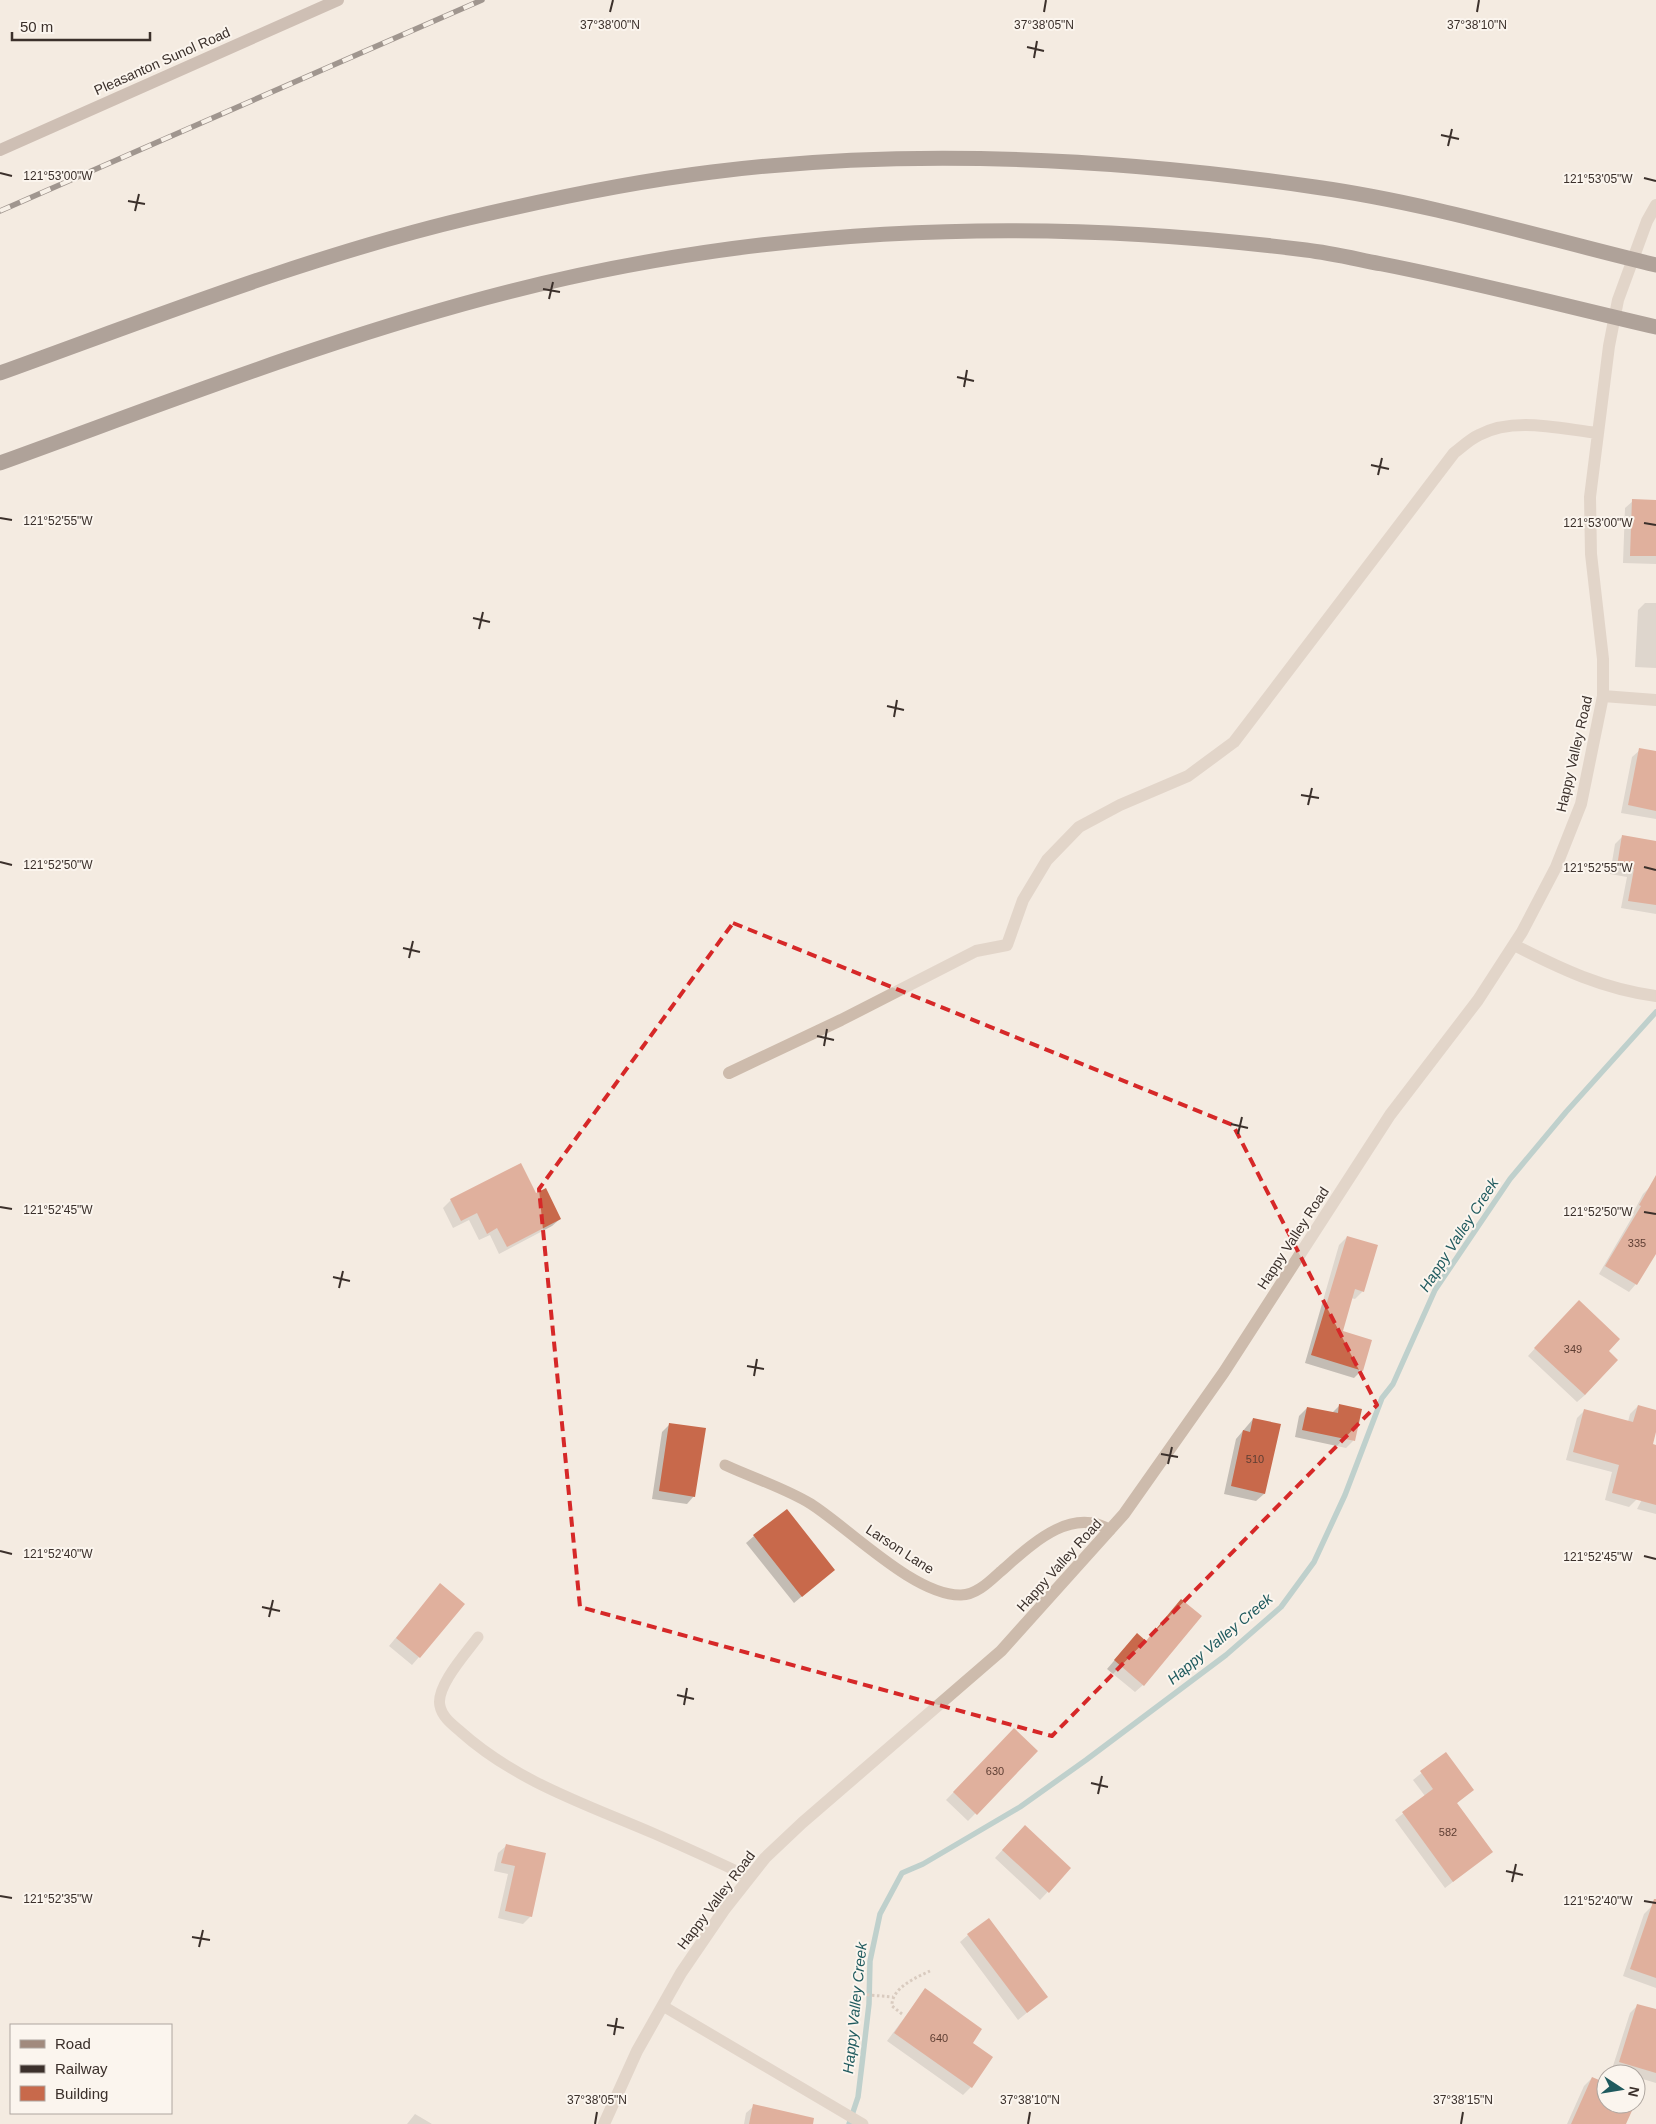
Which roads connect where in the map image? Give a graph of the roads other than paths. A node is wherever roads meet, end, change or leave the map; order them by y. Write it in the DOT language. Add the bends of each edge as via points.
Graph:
graph roads {
  1 [pos="338,0"];
  2 [pos="0,150"];
  3 [pos="1656,205"];
  4 [pos="1656,265"];
  5 [pos="1656,327"];
  6 [pos="0,373"];
  7 [pos="1598,433"];
  8 [pos="0,463"];
  9 [pos="1603,696"];
  10 [pos="1656,700"];
  11 [pos="1514,945"];
  12 [pos="1652,995"];
  13 [pos="729,1073"];
  14 [pos="725,1465"];
  15 [pos="1110,1530"];
  16 [pos="478,1637"];
  17 [pos="749,1877"];
  18 [pos="663,2006"];
  19 [pos="860,2123"];
  20 [pos="604,2124"];
  1 -- 2 [label="main road, Pleasanton Sunol Road"];
  3 -- 7 [label="street, Happy Valley Road" via="1618,300"];
  4 -- 6 [label="highway" via="1440,212 1321,188 1194,170 1078,161 826,162 713,172 597,190 467,218 346,252 218,294"];
  5 -- 8 [label="highway" via="1436,274 1311,250 1189,237 1074,230 838,236 721,250 603,270 486,297 369,332"];
  7 -- 9 [label="street, Happy Valley Road" via="1590,497 1591,554 1603,659"];
  7 -- 13 [label="street" via="1541,426 1506,426 1480,434 1454,453 1234,742 1188,776 1120,805 1079,827 1047,860 1023,900 1007,945 976,951"];
  9 -- 10 [label="street"];
  9 -- 11 [label="street, Happy Valley Road" via="1580,804 1556,867"];
  11 -- 12 [label="street" via="1569,973 1612,987"];
  11 -- 15 [label="street, Happy Valley Road" via="1478,1000 1390,1115 1224,1372"];
  14 -- 15 [label="lane, Larson Lane" via="810,1504 911,1577 940,1592 963,1595 983,1587 1050,1531 1081,1520 1098,1523"];
  15 -- 17 [label="street, Happy Valley Road" via="1001,1651 802,1823 764,1858"];
  16 -- 17 [label="lane" via="440,1692 440,1706 448,1720 476,1746 516,1772 566,1797"];
  17 -- 18 [label="street, Happy Valley Road" via="697,1949"];
  18 -- 19 [label="lane"];
  18 -- 20 [label="street, Happy Valley Road"];
}
